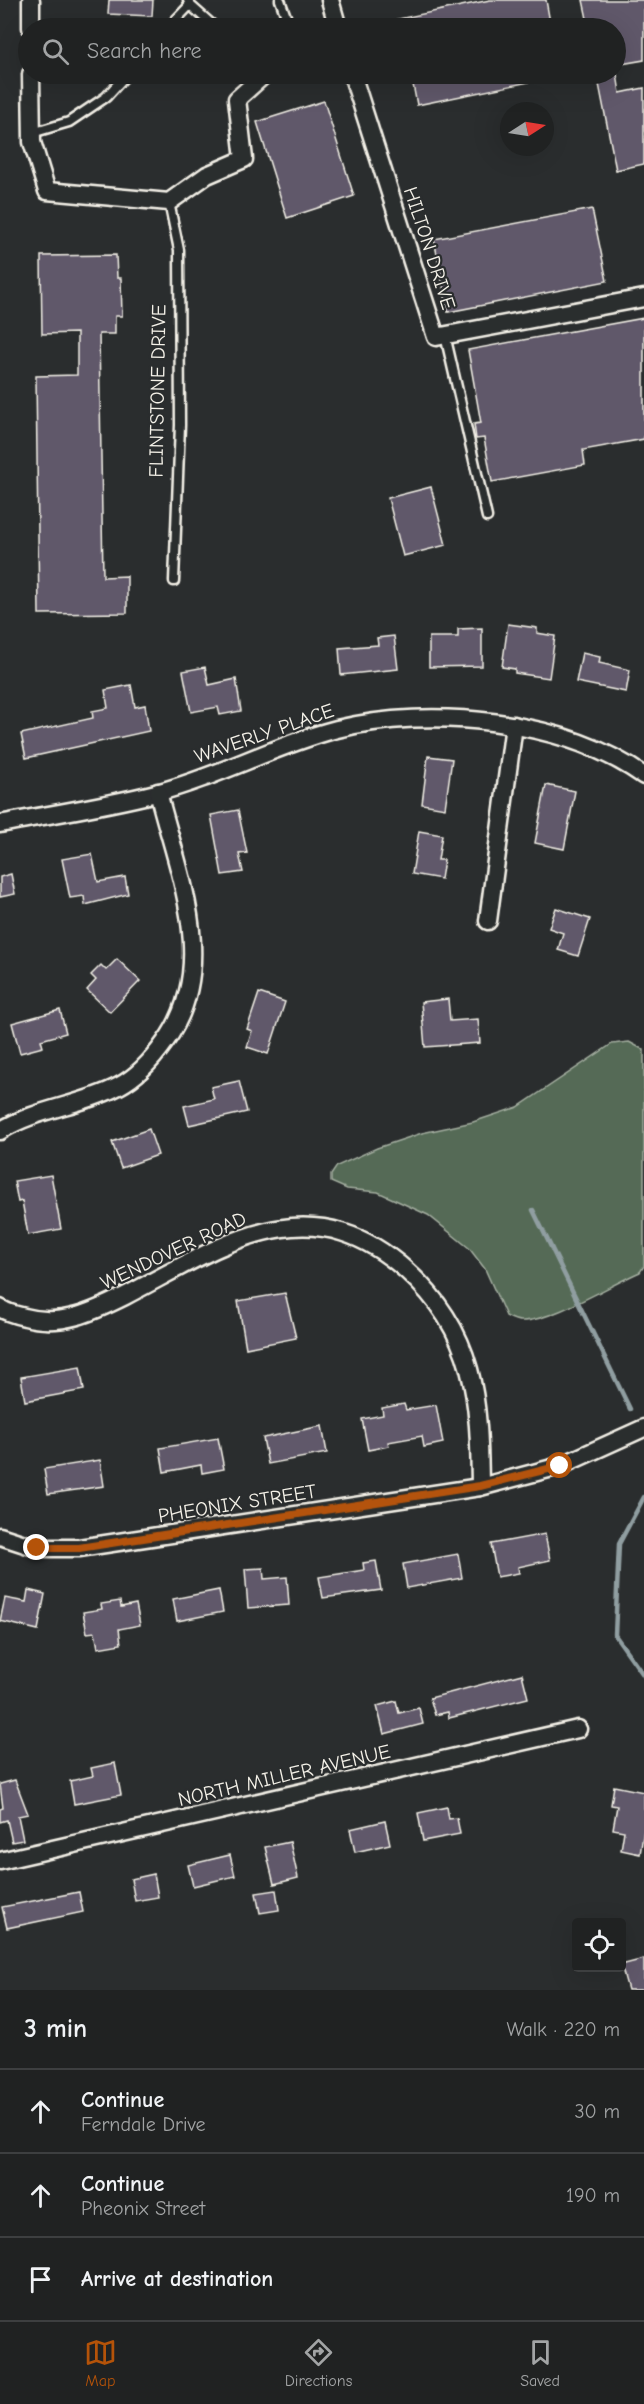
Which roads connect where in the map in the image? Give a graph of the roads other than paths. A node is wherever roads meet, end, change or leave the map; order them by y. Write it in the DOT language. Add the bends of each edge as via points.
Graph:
graph roads {
  1 [pos="31,0"];
  2 [pos="280,0"];
  3 [pos="330,0"];
  4 [pos="189,2"];
  5 [pos="31,18"];
  6 [pos="176,18"];
  7 [pos="206,18"];
  8 [pos="287,18"];
  9 [pos="331,18"];
  10 [pos="32,84"];
  11 [pos="118,84"];
  12 [pos="252,84"];
  13 [pos="355,84"];
  14 [pos="32,133"];
  15 [pos="169,202"];
  16 [pos="644,298"];
  17 [pos="445,335"];
  18 [pos="487,517"];
  19 [pos="174,580"];
  20 [pos="514,725"];
  21 [pos="644,776"];
  22 [pos="158,792"];
  23 [pos="0,824"];
  24 [pos="488,921"];
  25 [pos="0,1131"];
  26 [pos="0,1308"];
  27 [pos="644,1428"];
  28 [pos="480,1486"];
  29 [pos="0,1536"];
  30 [pos="578,1729"];
  31 [pos="0,1861"];
  1 -- 5 [label="street"];
  2 -- 8 [label="lane"];
  3 -- 9 [label="street"];
  4 -- 6 [label="lane"];
  4 -- 7 [label="lane"];
  10 -- 14 [label="street"];
  11 -- 14 [label="lane" via="69,122"];
  12 -- 15 [label="street" via="237,99 244,159 207,175"];
  13 -- 17 [label="street, HILTON DRIVE" via="436,337"];
  14 -- 15 [label="street" via="47,191"];
  15 -- 19 [label="lane, FLINTSTONE DRIVE" via="179,250 180,425"];
  16 -- 17 [label="street, HILTON DRIVE"];
  17 -- 18 [label="lane"];
  20 -- 21 [label="street, WAVERLY PLACE" via="576,742"];
  20 -- 22 [label="street, WAVERLY PLACE" via="455,717 396,719 338,729"];
  20 -- 24 [label="street"];
  22 -- 23 [label="street, WAVERLY PLACE"];
  22 -- 25 [label="street" via="195,953 190,992 176,1028 153,1060 122,1084 96,1097 19,1119"];
  26 -- 28 [label="street, WENDOVER ROAD" via="40,1321 76,1318 229,1242 267,1229 307,1226 348,1233 386,1252 427,1289 458,1336 476,1388"];
  27 -- 28 [label="street, PHEONIX STREET" via="560,1466"];
  28 -- 29 [label="street, PHEONIX STREET" via="79,1548 37,1548"];
  30 -- 31 [label="street, NORTH MILLER AVENUE"];
}
